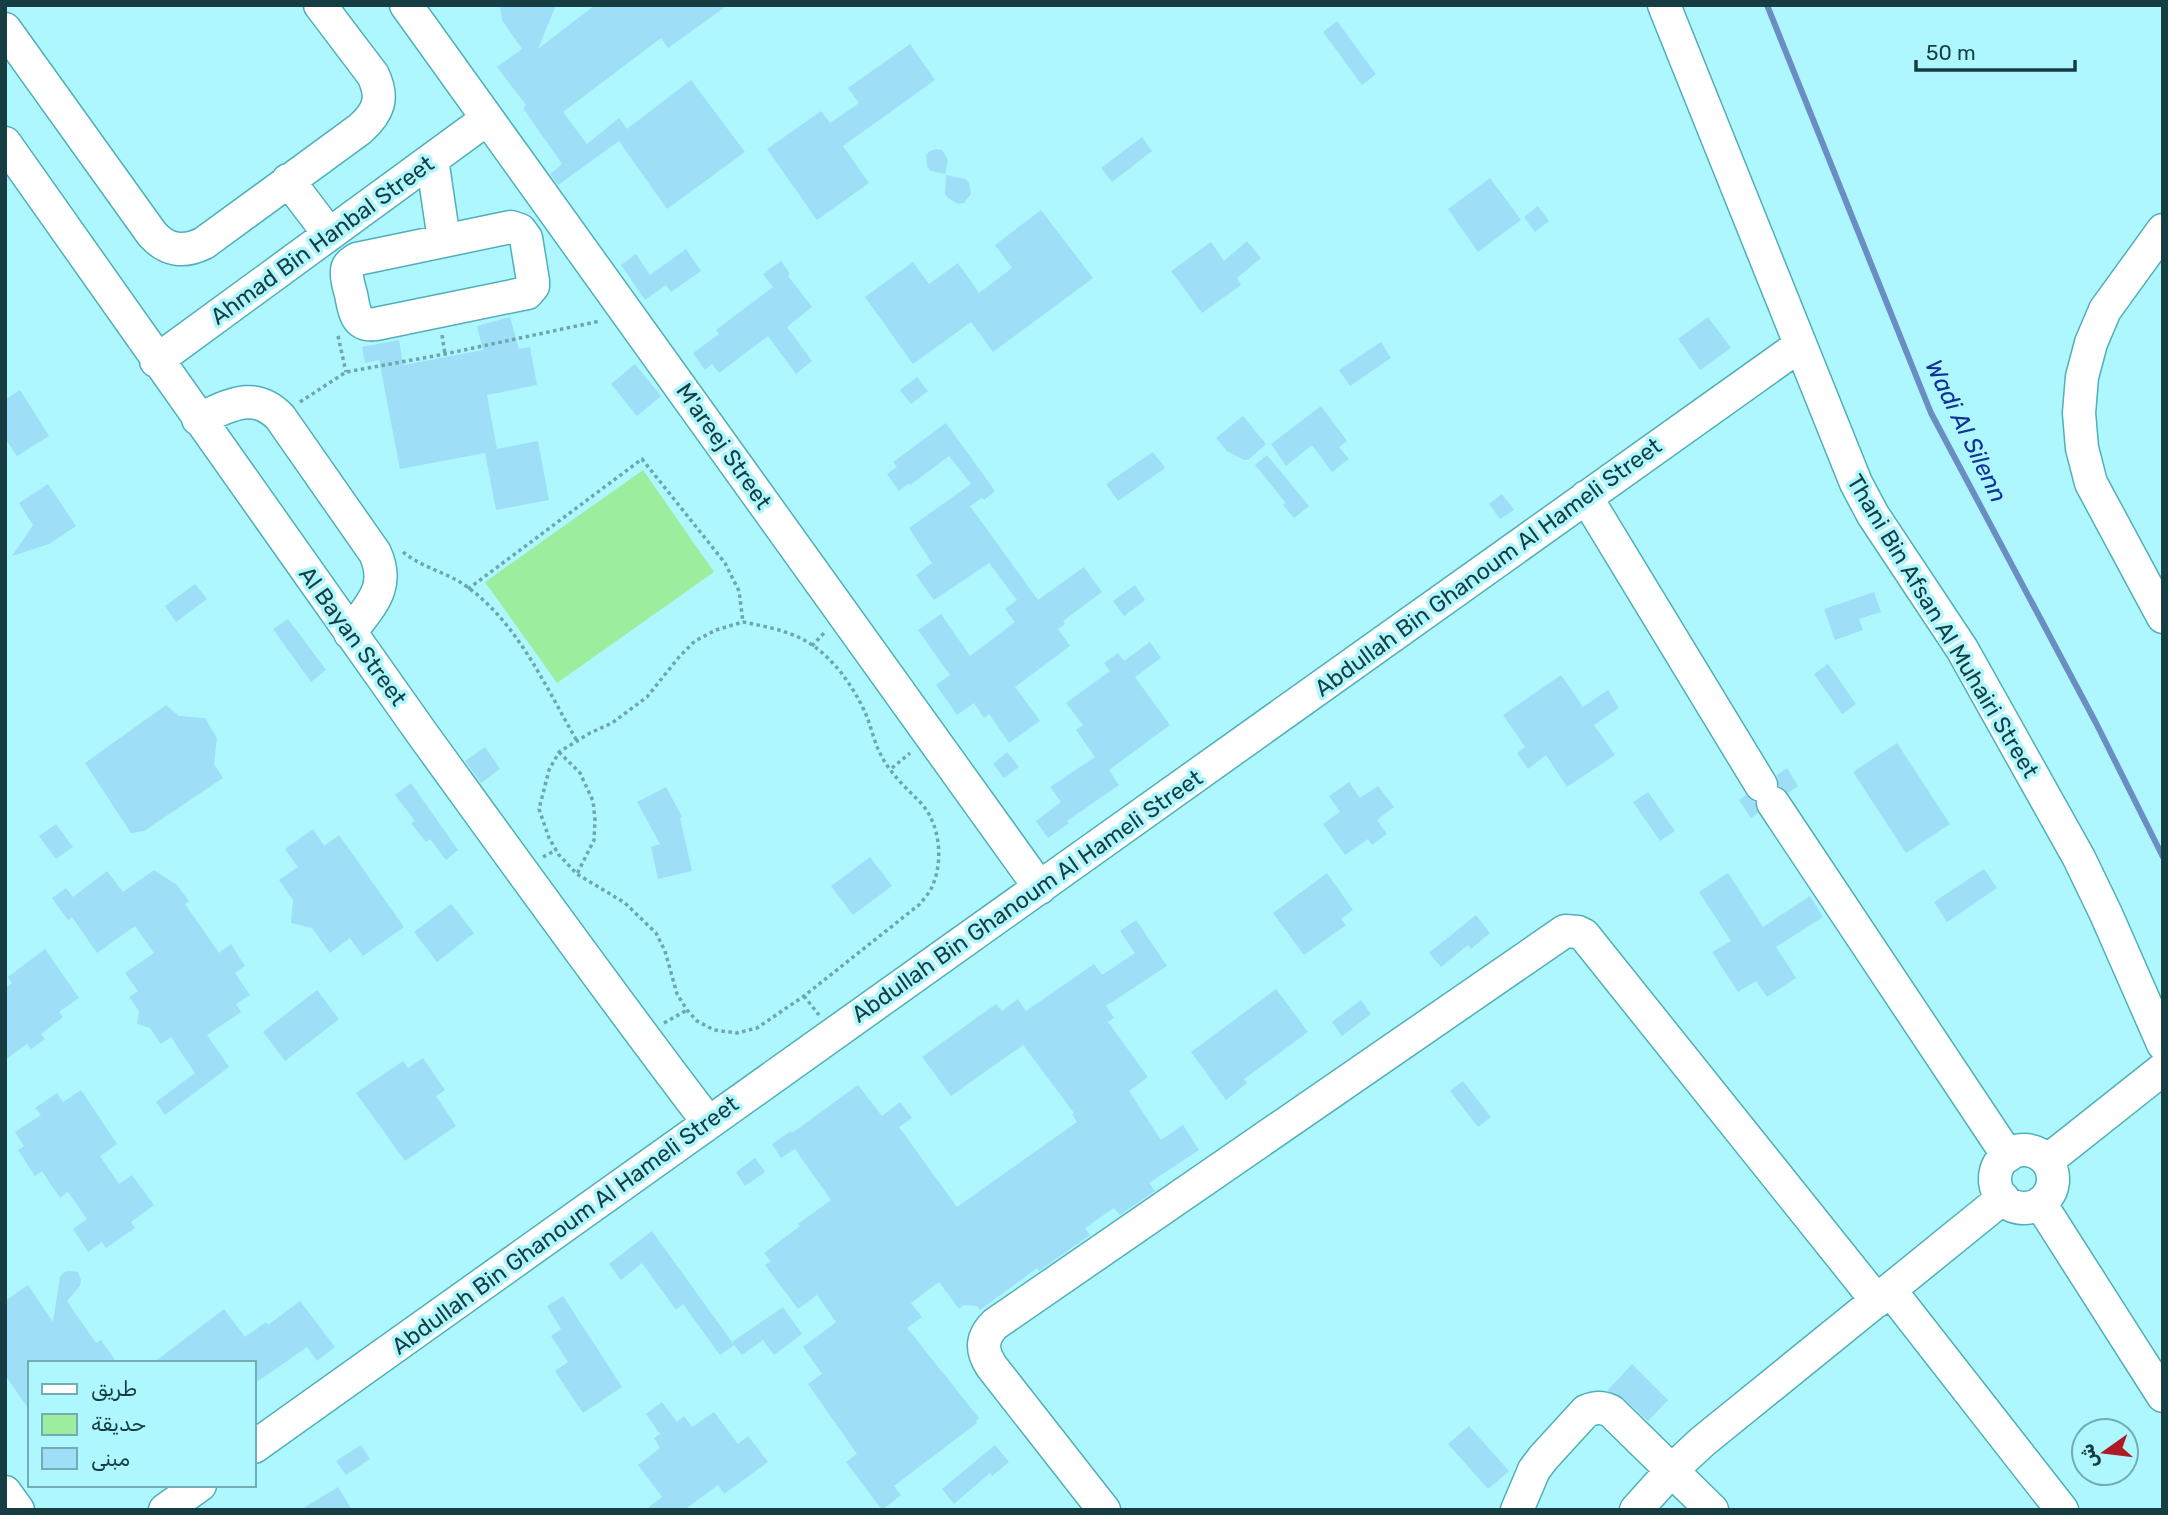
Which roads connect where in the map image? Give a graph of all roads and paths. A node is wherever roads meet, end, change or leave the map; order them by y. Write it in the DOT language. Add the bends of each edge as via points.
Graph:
graph roads {
  1 [pos="320,5"];
  2 [pos="407,5"];
  3 [pos="1664,5"];
  4 [pos="5,29"];
  5 [pos="487,119"];
  6 [pos="5,143"];
  7 [pos="432,159"];
  8 [pos="288,180"];
  9 [pos="2163,230"];
  10 [pos="329,234"];
  11 [pos="443,240"];
  12 [pos="630,314"];
  13 [pos="1800,346"];
  14 [pos="156,361"];
  15 [pos="295,396"];
  16 [pos="198,419"];
  17 [pos="1586,497"];
  18 [pos="401,550"];
  19 [pos="468,589"];
  20 [pos="2163,617"];
  21 [pos="743,622"];
  22 [pos="350,633"];
  23 [pos="577,741"];
  24 [pos="559,752"];
  25 [pos="577,874"];
  26 [pos="1040,888"];
  27 [pos="2163,1044"];
  28 [pos="2163,1069"];
  29 [pos="708,1122"];
  30 [pos="2008,1156"];
  31 [pos="2047,1161"];
  32 [pos="2003,1198"];
  33 [pos="2040,1203"];
  34 [pos="1884,1296"];
  35 [pos="2163,1396"];
  36 [pos="256,1446"];
  37 [pos="1672,1470"];
  38 [pos="197,1487"];
  39 [pos="5,1492"];
  40 [pos="18,1510"];
  41 [pos="165,1510"];
  42 [pos="1104,1510"];
  43 [pos="1517,1510"];
  44 [pos="1636,1510"];
  45 [pos="1712,1510"];
  46 [pos="2062,1510"];
  1 -- 8 [label="street" via="373,75 379,98 369,121"];
  2 -- 5 [label="street, M'areej Street"];
  3 -- 13 [label="street, Thani Bin Afsan Al Muhairi Street"];
  4 -- 8 [label="street" via="160,243 182,250 194,248"];
  5 -- 7 [label="street, Ahmad Bin Hanbal Street"];
  5 -- 12 [label="street, M'areej Street"];
  6 -- 14 [label="street, Al Bayan Street"];
  7 -- 10 [label="street, Ahmad Bin Hanbal Street"];
  7 -- 11 [label="street"];
  8 -- 10 [label="street"];
  9 -- 20 [label="street" via="2105,310 2082,377 2079,413 2091,483"];
  10 -- 14 [label="street, Ahmad Bin Hanbal Street"];
  11 -- 11 [label="street" via="352,262 346,272 356,317 368,325 531,290 526,238 520,230 511,227"];
  12 -- 15 [label="path" via="346,372 299,402"];
  12 -- 26 [label="street, M'areej Street"];
  13 -- 17 [label="street, Abdullah Bin Ghanoum Al Hameli Street"];
  13 -- 27 [label="street, Thani Bin Afsan Al Muhairi Street" via="1856,483 1962,649 2079,858"];
  14 -- 16 [label="street, Al Bayan Street"];
  16 -- 22 [label="street, Al Bayan Street"];
  16 -- 22 [label="street" via="248,401 271,408 280,417 380,563 377,596"];
  17 -- 26 [label="street, Abdullah Bin Ghanoum Al Hameli Street"];
  17 -- 30 [label="street" via="1767,794"];
  18 -- 19 [label="path"];
  19 -- 21 [label="path" via="642,459 725,563 739,591"];
  19 -- 23 [label="path" via="508,627"];
  21 -- 23 [label="path" via="695,641 647,697"];
  21 -- 25 [label="path" via="805,640 851,685 882,759 932,821 939,842 932,886 920,904 804,996 757,1028 737,1033 714,1030 697,1021 677,994 656,933 625,903"];
  22 -- 29 [label="street, Al Bayan Street"];
  23 -- 24 [label="path"];
  24 -- 25 [label="path" via="549,770 540,809 549,838"];
  24 -- 25 [label="path" via="580,773 593,802 594,840"];
  26 -- 29 [label="street, Abdullah Bin Ghanoum Al Hameli Street"];
  28 -- 31 [label="street"];
  29 -- 36 [label="street, Abdullah Bin Ghanoum Al Hameli Street"];
  30 -- 31 [label="street" via="2031,1152"];
  30 -- 32 [label="street" via="1996,1178"];
  31 -- 33 [label="street" via="2053,1181"];
  32 -- 33 [label="street" via="2018,1208"];
  32 -- 34 [label="street"];
  33 -- 35 [label="street"];
  34 -- 37 [label="street"];
  34 -- 42 [label="street" via="1584,935 1565,931 988,1331 983,1350 992,1367"];
  34 -- 46 [label="street"];
  37 -- 43 [label="street" via="1611,1411 1594,1407 1534,1470"];
  37 -- 44 [label="street"];
  37 -- 45 [label="street"];
  38 -- 41 [label="street"];
  39 -- 40 [label="street"];
}
